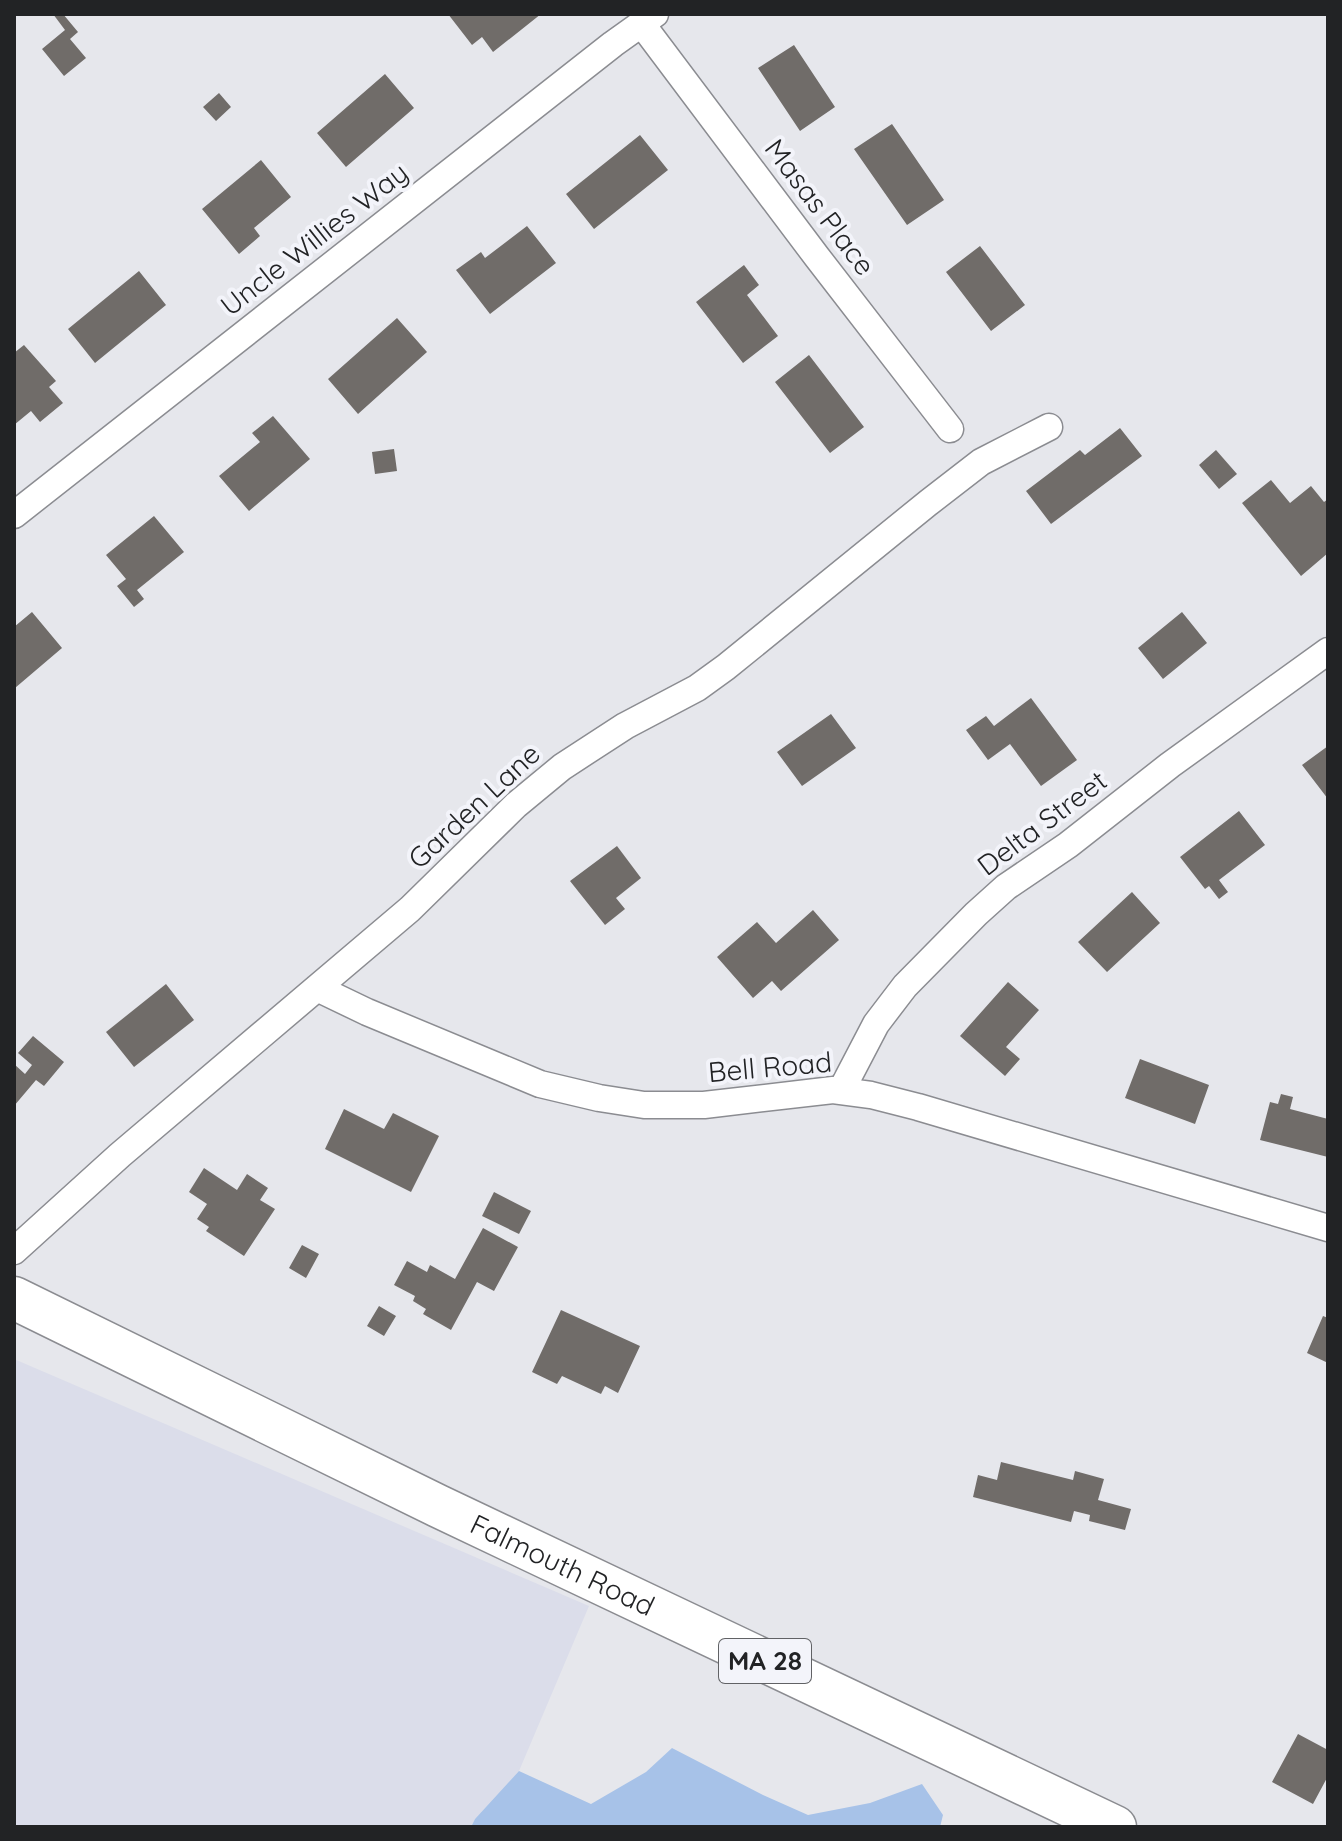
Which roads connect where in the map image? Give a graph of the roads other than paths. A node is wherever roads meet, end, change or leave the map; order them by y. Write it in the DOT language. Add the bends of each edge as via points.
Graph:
graph roads {
  1 [pos="648,19"];
  2 [pos="1049,427"];
  3 [pos="950,429"];
  4 [pos="14,515"];
  5 [pos="1328,651"];
  6 [pos="317,988"];
  7 [pos="841,1091"];
  8 [pos="1328,1228"];
  9 [pos="14,1251"];
  10 [pos="14,1298"];
  11 [pos="1115,1827"];
  1 -- 3 [label="street, Masas Place" via="817,257"];
  1 -- 4 [label="street, Uncle Willies Way"];
  2 -- 6 [label="street, Garden Lane" via="981,462 697,688 562,767"];
  5 -- 7 [label="street, Delta Street" via="976,914 905,986 864,1044"];
  6 -- 7 [label="street, Bell Road" via="540,1084 599,1098 704,1105"];
  6 -- 9 [label="street, Garden Lane"];
  7 -- 8 [label="street, Bell Road" via="918,1107"];
  10 -- 11 [label="main road, Falmouth Road / MA 28"];
}
